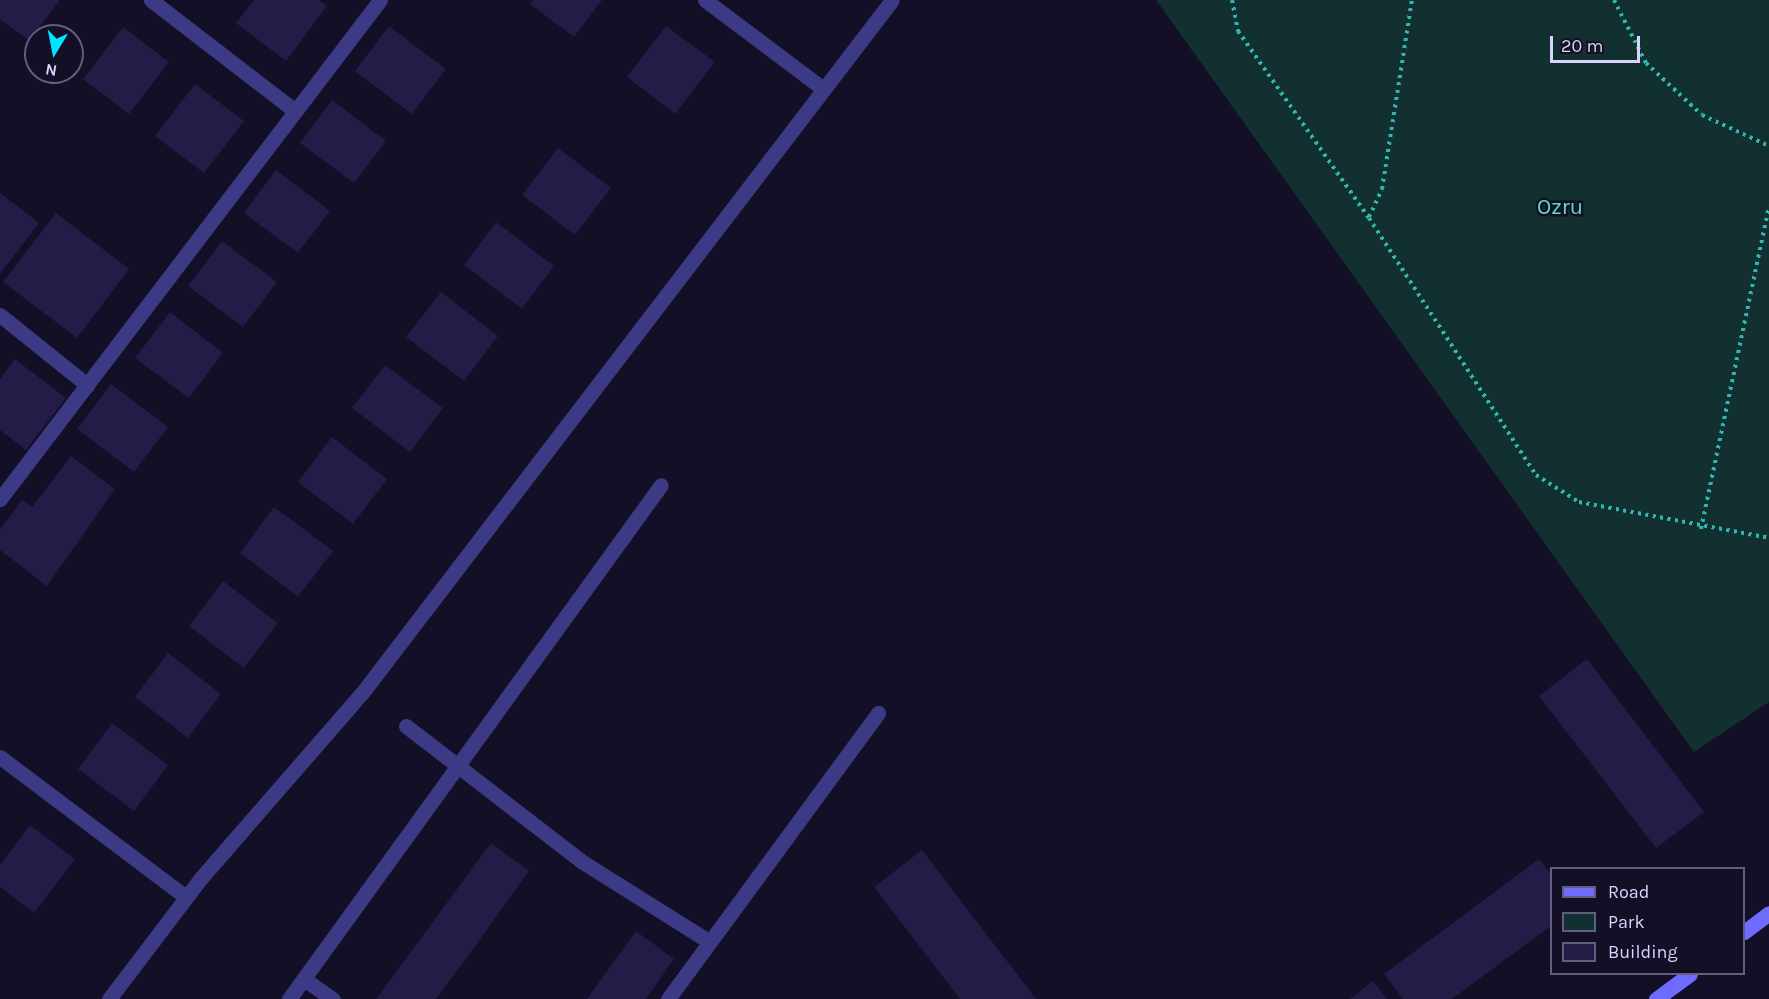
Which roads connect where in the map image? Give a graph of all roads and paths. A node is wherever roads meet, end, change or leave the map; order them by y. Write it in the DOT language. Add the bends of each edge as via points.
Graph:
graph roads {
  1 [pos="151,0"];
  2 [pos="380,0"];
  3 [pos="705,0"];
  4 [pos="891,0"];
  5 [pos="1232,0"];
  6 [pos="1412,0"];
  7 [pos="1614,0"];
  8 [pos="822,88"];
  9 [pos="295,111"];
  10 [pos="1769,146"];
  11 [pos="1769,206"];
  12 [pos="1369,218"];
  13 [pos="0,315"];
  14 [pos="87,385"];
  15 [pos="661,485"];
  16 [pos="0,499"];
  17 [pos="1701,529"];
  18 [pos="1769,538"];
  19 [pos="878,713"];
  20 [pos="405,726"];
  21 [pos="0,757"];
  22 [pos="456,764"];
  23 [pos="186,897"];
  24 [pos="1769,913"];
  25 [pos="1745,931"];
  26 [pos="710,942"];
  27 [pos="1689,975"];
  28 [pos="304,979"];
  29 [pos="110,999"];
  30 [pos="290,999"];
  31 [pos="333,999"];
  32 [pos="668,999"];
  33 [pos="1656,999"];
  1 -- 9 [label="street"];
  2 -- 9 [label="street"];
  3 -- 8 [label="street"];
  4 -- 8 [label="street"];
  5 -- 12 [label="path" via="1238,31"];
  6 -- 12 [label="path" via="1382,189"];
  7 -- 10 [label="path" via="1646,63 1702,116"];
  8 -- 23 [label="street" via="362,693"];
  9 -- 14 [label="street"];
  11 -- 17 [label="path"];
  12 -- 17 [label="path" via="1536,475 1579,502"];
  13 -- 14 [label="street"];
  14 -- 16 [label="street"];
  15 -- 22 [label="street"];
  17 -- 18 [label="path"];
  19 -- 26 [label="street"];
  20 -- 22 [label="street"];
  21 -- 23 [label="street"];
  22 -- 26 [label="street" via="581,861"];
  22 -- 28 [label="street"];
  23 -- 29 [label="street"];
  24 -- 25 [label="street"];
  26 -- 32 [label="street"];
  27 -- 33 [label="street"];
  28 -- 30 [label="street"];
  28 -- 31 [label="street"];
}
